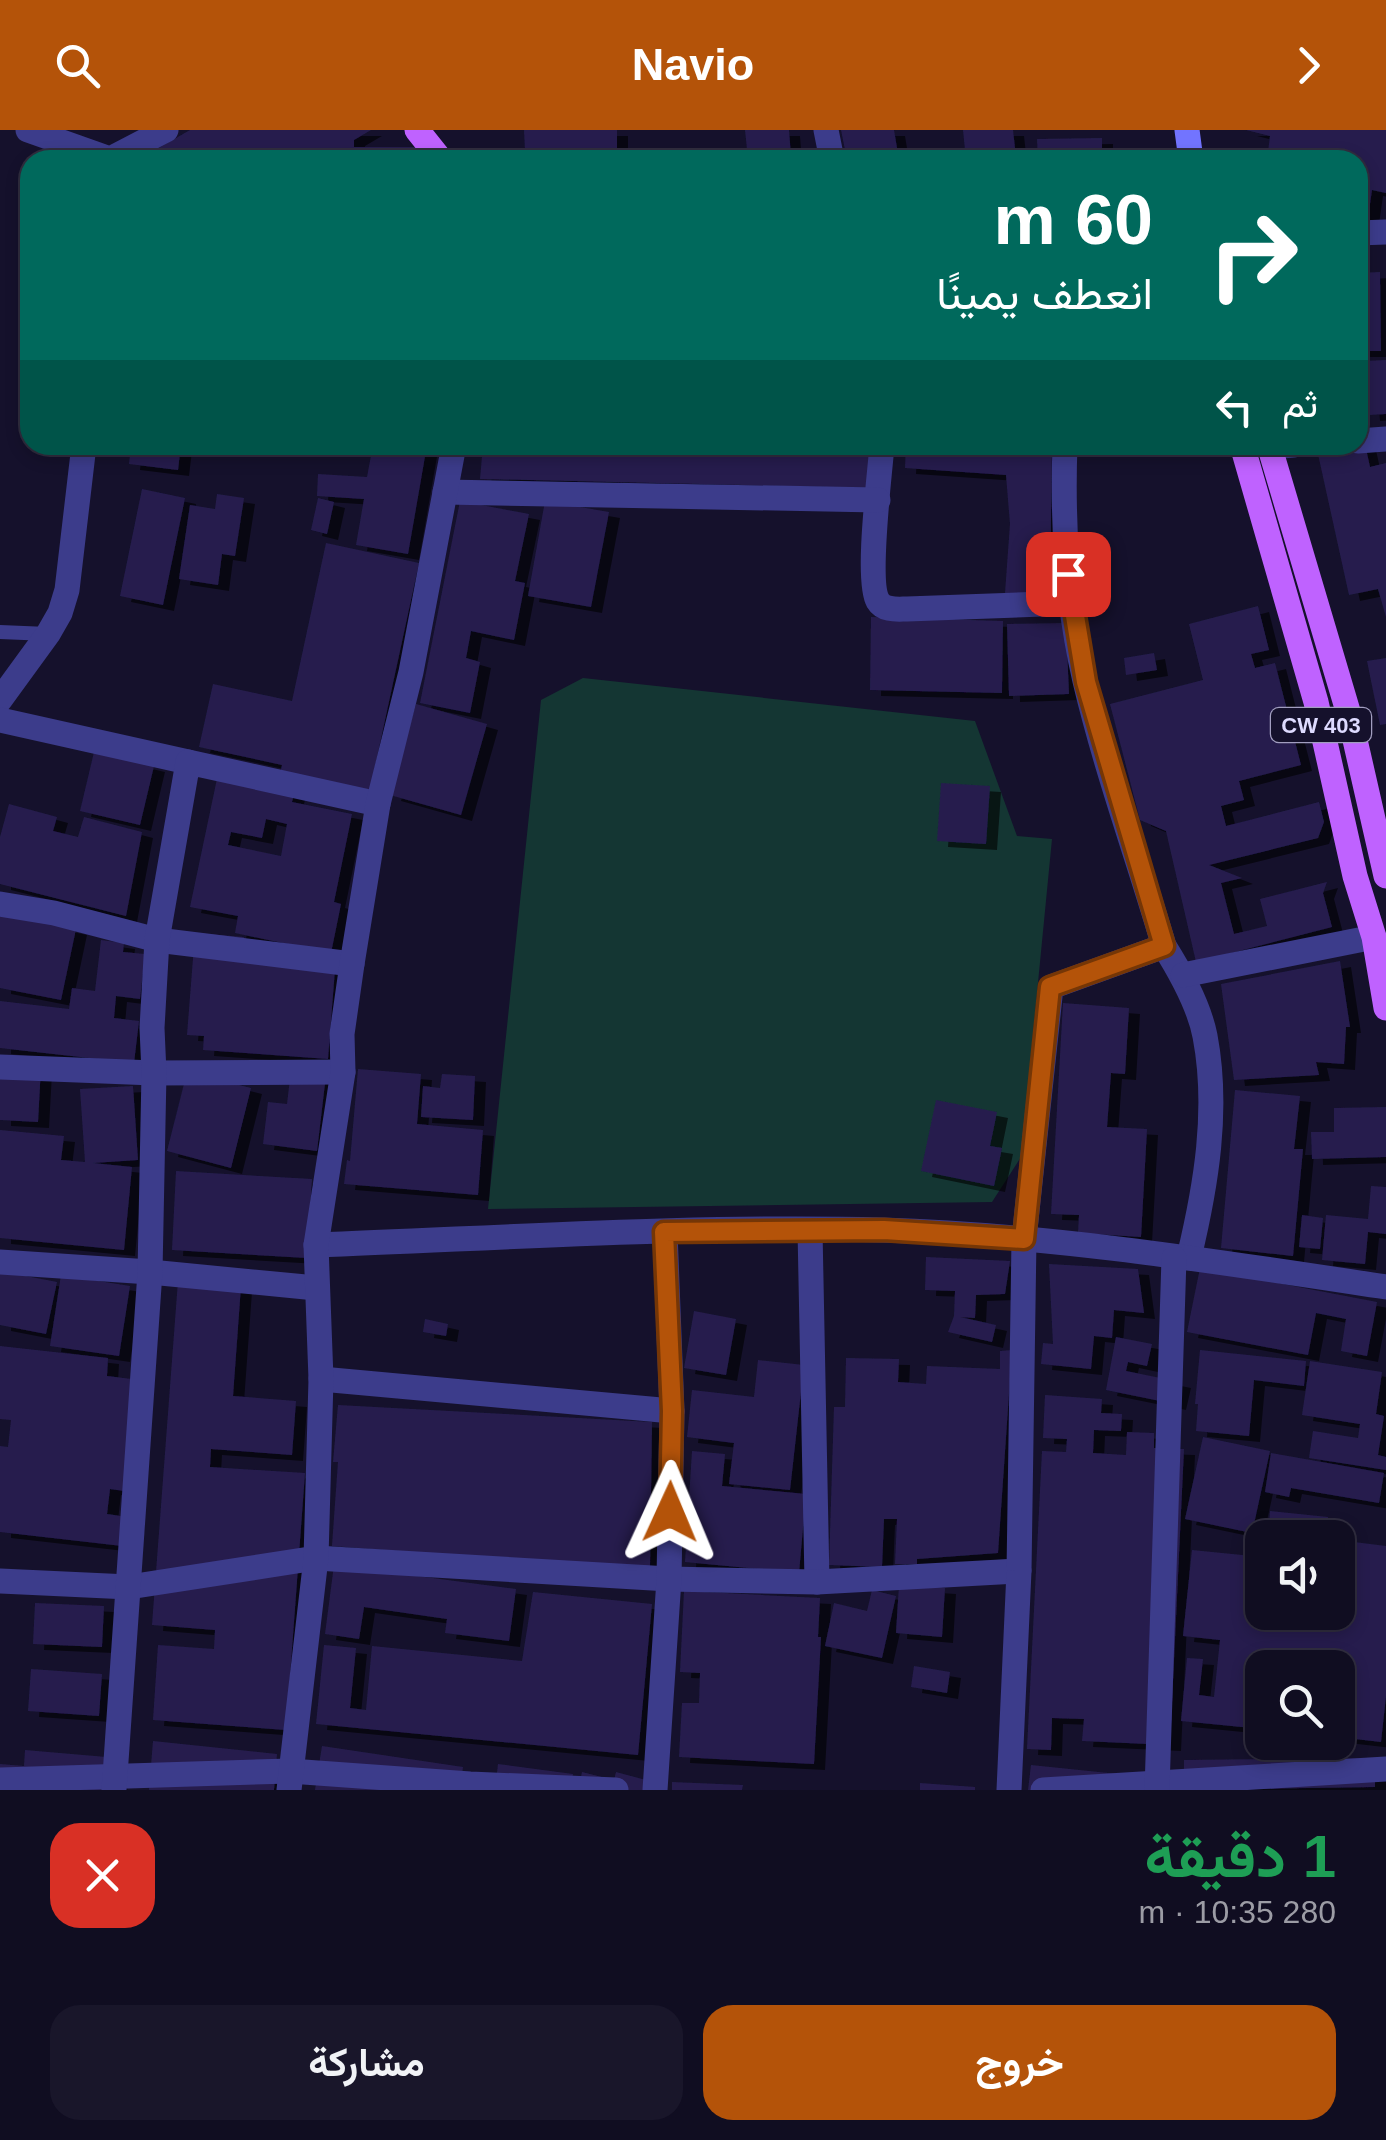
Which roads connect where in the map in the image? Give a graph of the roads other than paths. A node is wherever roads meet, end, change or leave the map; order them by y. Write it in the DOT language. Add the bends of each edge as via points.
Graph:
graph roads {
  1 [pos="28,130"];
  2 [pos="166,130"];
  3 [pos="417,130"];
  4 [pos="83,150"];
  5 [pos="129,150"];
  6 [pos="433,150"];
  7 [pos="83,455"];
  8 [pos="452,455"];
  9 [pos="881,455"];
  10 [pos="1065,455"];
  11 [pos="1245,455"];
  12 [pos="1279,455"];
  13 [pos="445,492"];
  14 [pos="878,500"];
  15 [pos="1071,603"];
  16 [pos="0,632"];
  17 [pos="48,634"];
  18 [pos="0,700"];
  19 [pos="0,720"];
  20 [pos="188,762"];
  21 [pos="378,804"];
  22 [pos="1386,876"];
  23 [pos="0,904"];
  24 [pos="1374,936"];
  25 [pos="157,940"];
  26 [pos="1164,946"];
  27 [pos="352,964"];
  28 [pos="1183,975"];
  29 [pos="1386,1008"];
  30 [pos="0,1067"];
  31 [pos="154,1072"];
  32 [pos="343,1072"];
  33 [pos="810,1230"];
  34 [pos="664,1232"];
  35 [pos="1024,1239"];
  36 [pos="316,1245"];
  37 [pos="1182,1258"];
  38 [pos="0,1262"];
  39 [pos="150,1272"];
  40 [pos="1386,1287"];
  41 [pos="316,1288"];
  42 [pos="321,1379"];
  43 [pos="672,1411"];
  44 [pos="316,1558"];
  45 [pos="1020,1571"];
  46 [pos="668,1579"];
  47 [pos="0,1582"];
  48 [pos="817,1582"];
  49 [pos="130,1587"];
  50 [pos="1386,1770"];
  51 [pos="0,1780"];
  52 [pos="290,1780"];
  53 [pos="115,1782"];
  54 [pos="469,1787"];
  55 [pos="1157,1787"];
  56 [pos="616,1790"];
  57 [pos="655,1790"];
  58 [pos="1009,1790"];
  59 [pos="1042,1790"];
  1 -- 4 [label="street"];
  2 -- 5 [label="street"];
  3 -- 6 [label="main road"];
  7 -- 17 [label="street" via="67,590"];
  8 -- 13 [label="street"];
  9 -- 14 [label="street"];
  10 -- 15 [label="street" via="1062,516"];
  11 -- 24 [label="main road, CW 403"];
  12 -- 22 [label="main road, CW 403"];
  13 -- 14 [label="street"];
  13 -- 21 [label="street"];
  14 -- 15 [label="street" via="874,570 882,606"];
  15 -- 26 [label="street" via="1086,682"];
  16 -- 17 [label="lane"];
  17 -- 18 [label="street"];
  19 -- 20 [label="street"];
  20 -- 21 [label="street"];
  20 -- 25 [label="street"];
  21 -- 27 [label="street"];
  23 -- 25 [label="street"];
  24 -- 28 [label="street"];
  24 -- 29 [label="main road, CW 403"];
  25 -- 27 [label="street"];
  25 -- 31 [label="street"];
  26 -- 28 [label="street"];
  26 -- 35 [label="street" via="1050,987"];
  27 -- 32 [label="street"];
  28 -- 37 [label="street" via="1205,1035 1210,1101 1206,1185"];
  30 -- 31 [label="street"];
  31 -- 32 [label="street"];
  31 -- 39 [label="street"];
  32 -- 36 [label="street"];
  33 -- 34 [label="street"];
  33 -- 35 [label="street"];
  33 -- 48 [label="street"];
  34 -- 36 [label="street"];
  34 -- 43 [label="street"];
  35 -- 37 [label="street"];
  35 -- 45 [label="street"];
  36 -- 41 [label="street"];
  37 -- 40 [label="street"];
  37 -- 55 [label="street"];
  38 -- 39 [label="street"];
  39 -- 41 [label="street"];
  39 -- 49 [label="street"];
  41 -- 42 [label="street"];
  42 -- 43 [label="street"];
  42 -- 44 [label="street"];
  43 -- 46 [label="street"];
  44 -- 46 [label="street"];
  44 -- 49 [label="street"];
  44 -- 52 [label="street"];
  45 -- 48 [label="street"];
  45 -- 58 [label="street"];
  46 -- 48 [label="street"];
  46 -- 57 [label="street"];
  47 -- 49 [label="street"];
  49 -- 53 [label="street"];
  50 -- 55 [label="street"];
  51 -- 53 [label="street"];
  52 -- 53 [label="street"];
  52 -- 54 [label="street"];
  54 -- 56 [label="street"];
  55 -- 59 [label="street"];
}
